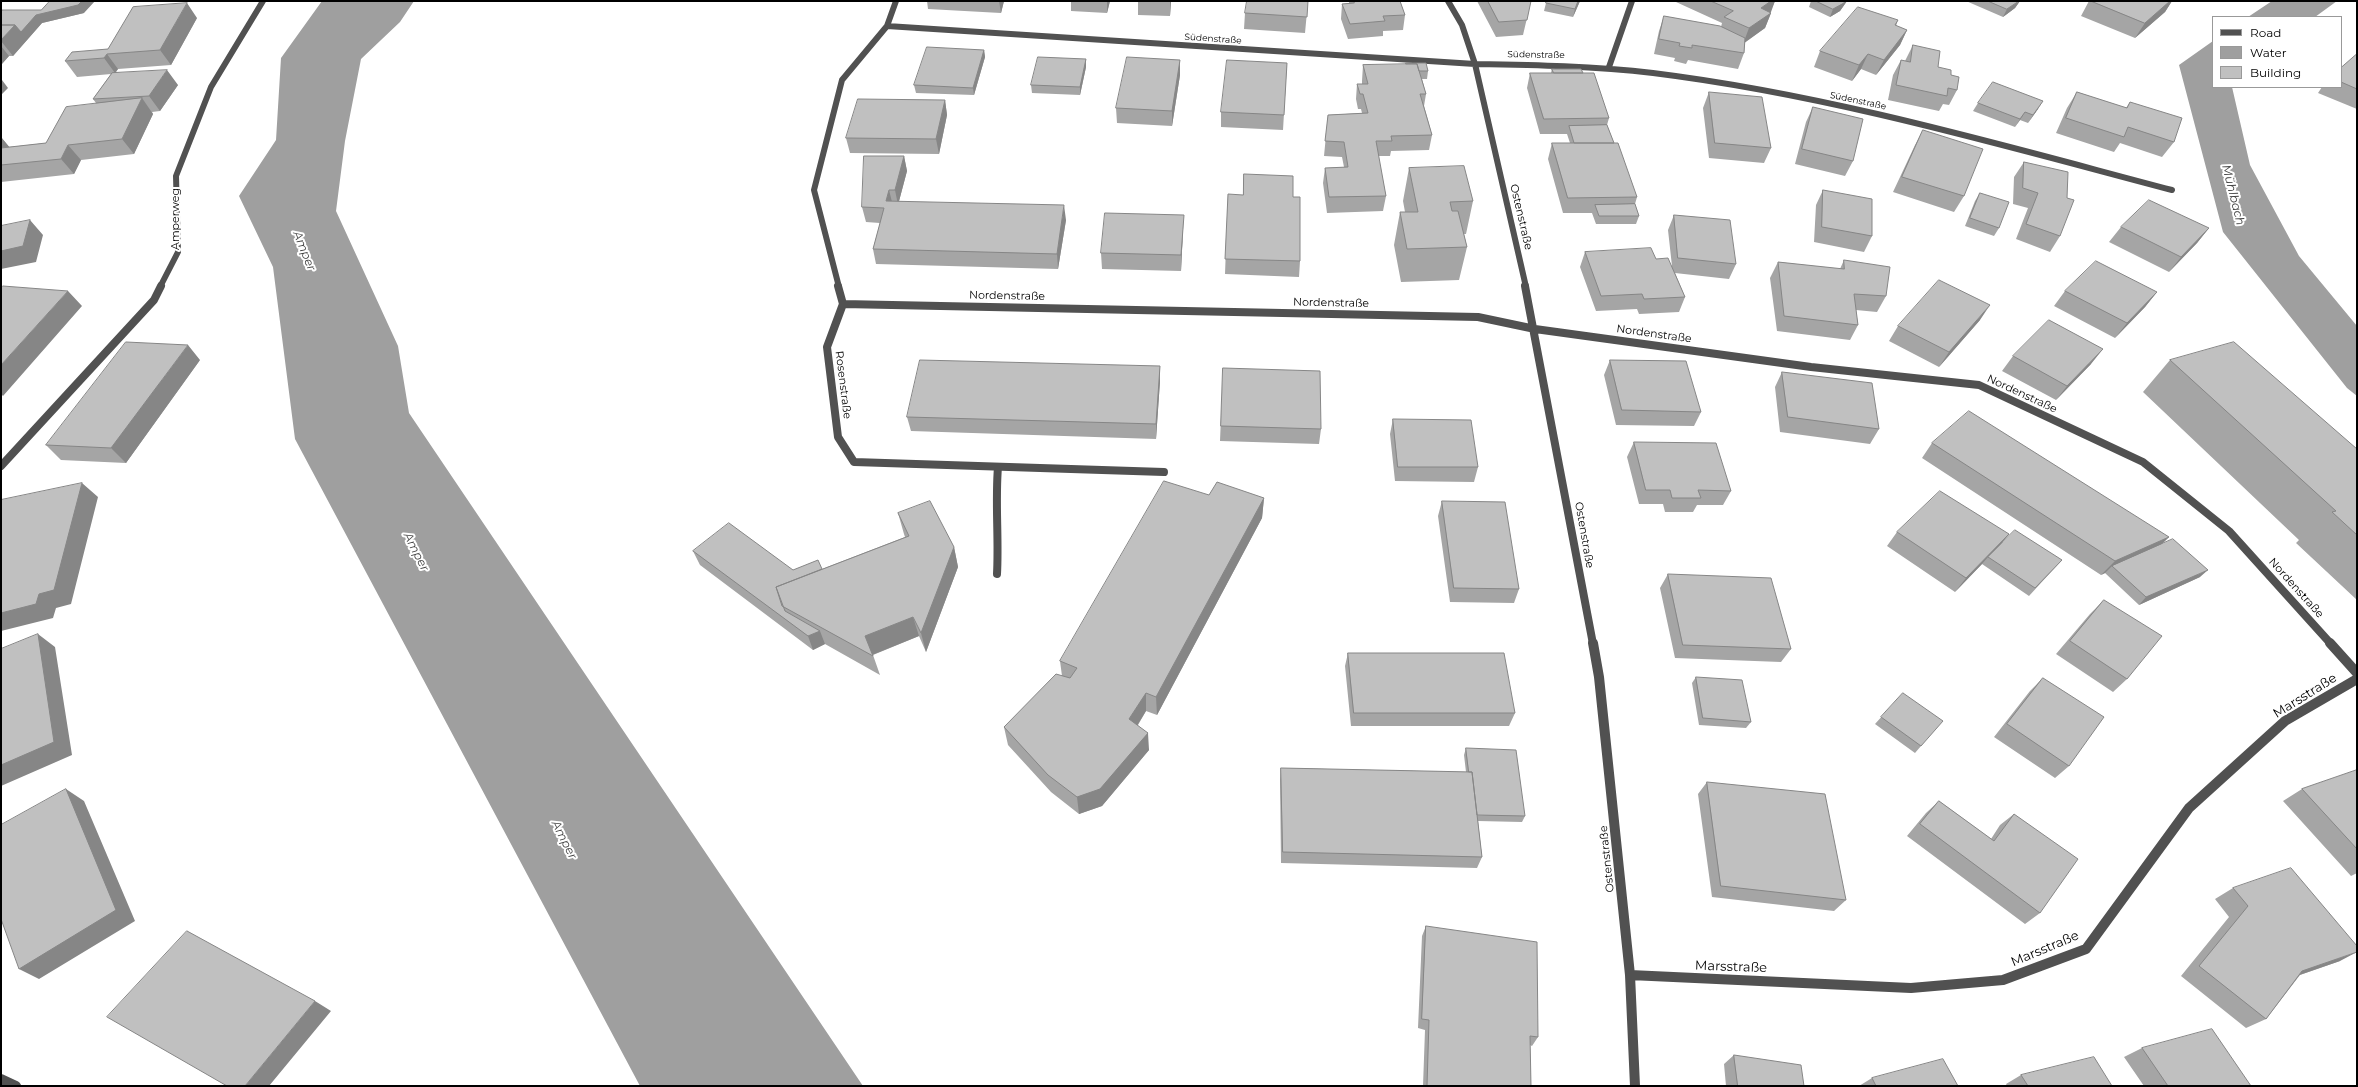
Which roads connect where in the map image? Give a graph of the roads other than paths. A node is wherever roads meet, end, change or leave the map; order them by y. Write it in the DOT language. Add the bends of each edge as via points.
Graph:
graph roads {
  1 [pos="263,1"];
  2 [pos="896,1"];
  3 [pos="1448,1"];
  4 [pos="1632,1"];
  5 [pos="887,26"];
  6 [pos="1475,64"];
  7 [pos="1609,67"];
  8 [pos="2172,190"];
  9 [pos="843,304"];
  10 [pos="1535,329"];
  11 [pos="1,466"];
  12 [pos="998,466"];
  13 [pos="1164,472"];
  14 [pos="997,574"];
  15 [pos="2357,673"];
  16 [pos="2357,679"];
  17 [pos="1630,976"];
  18 [pos="1,1078"];
  19 [pos="16,1086"];
  20 [pos="1635,1086"];
  1 -- 11 [label="street, Amperweg" via="211,87 176,176 178,252 154,300"];
  2 -- 5 [label="street"];
  3 -- 6 [label="street, Ostenstraße" via="1462,25"];
  4 -- 7 [label="street"];
  5 -- 6 [label="street, Südenstraße"];
  5 -- 9 [label="street" via="842,80 814,190"];
  6 -- 7 [label="street, Südenstraße" via="1530,62"];
  6 -- 10 [label="street, Ostenstraße"];
  7 -- 8 [label="street, Südenstraße" via="1727,83 1900,119"];
  9 -- 10 [label="street, Nordenstraße" via="1478,317"];
  9 -- 12 [label="street, Rosenstraße" via="827,348 838,437 854,462"];
  10 -- 15 [label="street, Nordenstraße" via="1811,367 1979,385 2143,462 2229,531"];
  10 -- 17 [label="street, Ostenstraße" via="1599,678"];
  12 -- 13 [label="street, Rosenstraße"];
  12 -- 14 [label="street" via="995,498 999,542"];
  16 -- 17 [label="street, Marsstraße" via="2285,720 2189,808 2086,949 2003,980 1910,988"];
  17 -- 20 [label="street, Ostenstraße"];
  18 -- 19 [label="street"];
}
